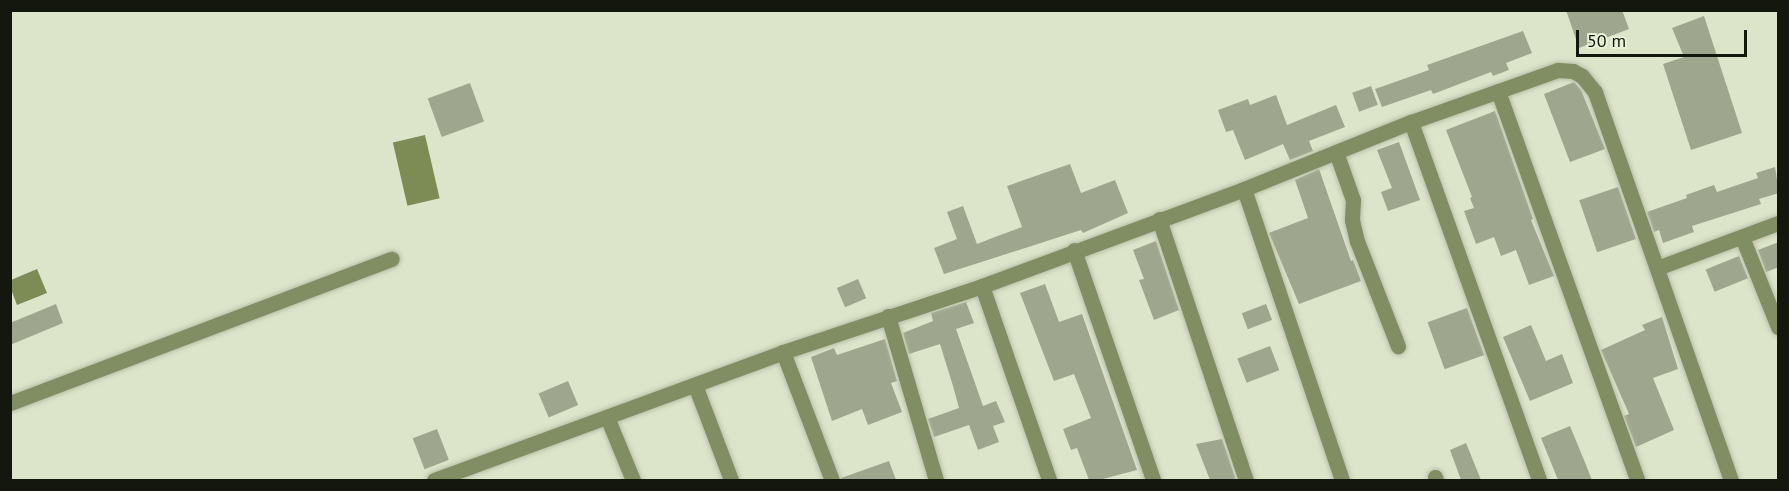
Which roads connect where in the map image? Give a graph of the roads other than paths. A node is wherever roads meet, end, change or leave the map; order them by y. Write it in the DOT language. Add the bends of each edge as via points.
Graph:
graph roads {
  1 [pos="1498,91"];
  2 [pos="1411,122"];
  3 [pos="1336,152"];
  4 [pos="1244,189"];
  5 [pos="1159,219"];
  6 [pos="1779,223"];
  7 [pos="1742,237"];
  8 [pos="1074,250"];
  9 [pos="392,259"];
  10 [pos="1657,268"];
  11 [pos="982,286"];
  12 [pos="888,316"];
  13 [pos="1779,327"];
  14 [pos="1398,346"];
  15 [pos="783,352"];
  16 [pos="695,385"];
  17 [pos="10,404"];
  18 [pos="608,417"];
  19 [pos="458,476"];
  20 [pos="434,480"];
  21 [pos="633,480"];
  22 [pos="731,480"];
  23 [pos="832,480"];
  24 [pos="936,480"];
  25 [pos="1049,480"];
  26 [pos="1153,480"];
  27 [pos="1246,480"];
  28 [pos="1342,480"];
  29 [pos="1539,480"];
  30 [pos="1637,480"];
  31 [pos="1731,480"];
  1 -- 2 [label="street"];
  1 -- 10 [label="street" via="1558,70 1582,76 1594,92"];
  1 -- 30 [label="street"];
  2 -- 3 [label="street"];
  2 -- 29 [label="street"];
  3 -- 4 [label="street"];
  3 -- 14 [label="street" via="1353,200 1357,241"];
  4 -- 5 [label="street"];
  4 -- 28 [label="street"];
  5 -- 8 [label="street"];
  5 -- 27 [label="street"];
  6 -- 7 [label="street"];
  7 -- 10 [label="street"];
  7 -- 13 [label="street"];
  8 -- 11 [label="street"];
  8 -- 26 [label="street"];
  9 -- 17 [label="street"];
  10 -- 31 [label="street"];
  11 -- 12 [label="street"];
  11 -- 25 [label="street"];
  12 -- 15 [label="street"];
  12 -- 24 [label="street"];
  15 -- 16 [label="street"];
  15 -- 23 [label="street"];
  16 -- 18 [label="street"];
  16 -- 22 [label="street"];
  18 -- 19 [label="street"];
  18 -- 21 [label="street"];
  19 -- 20 [label="street"];
}
